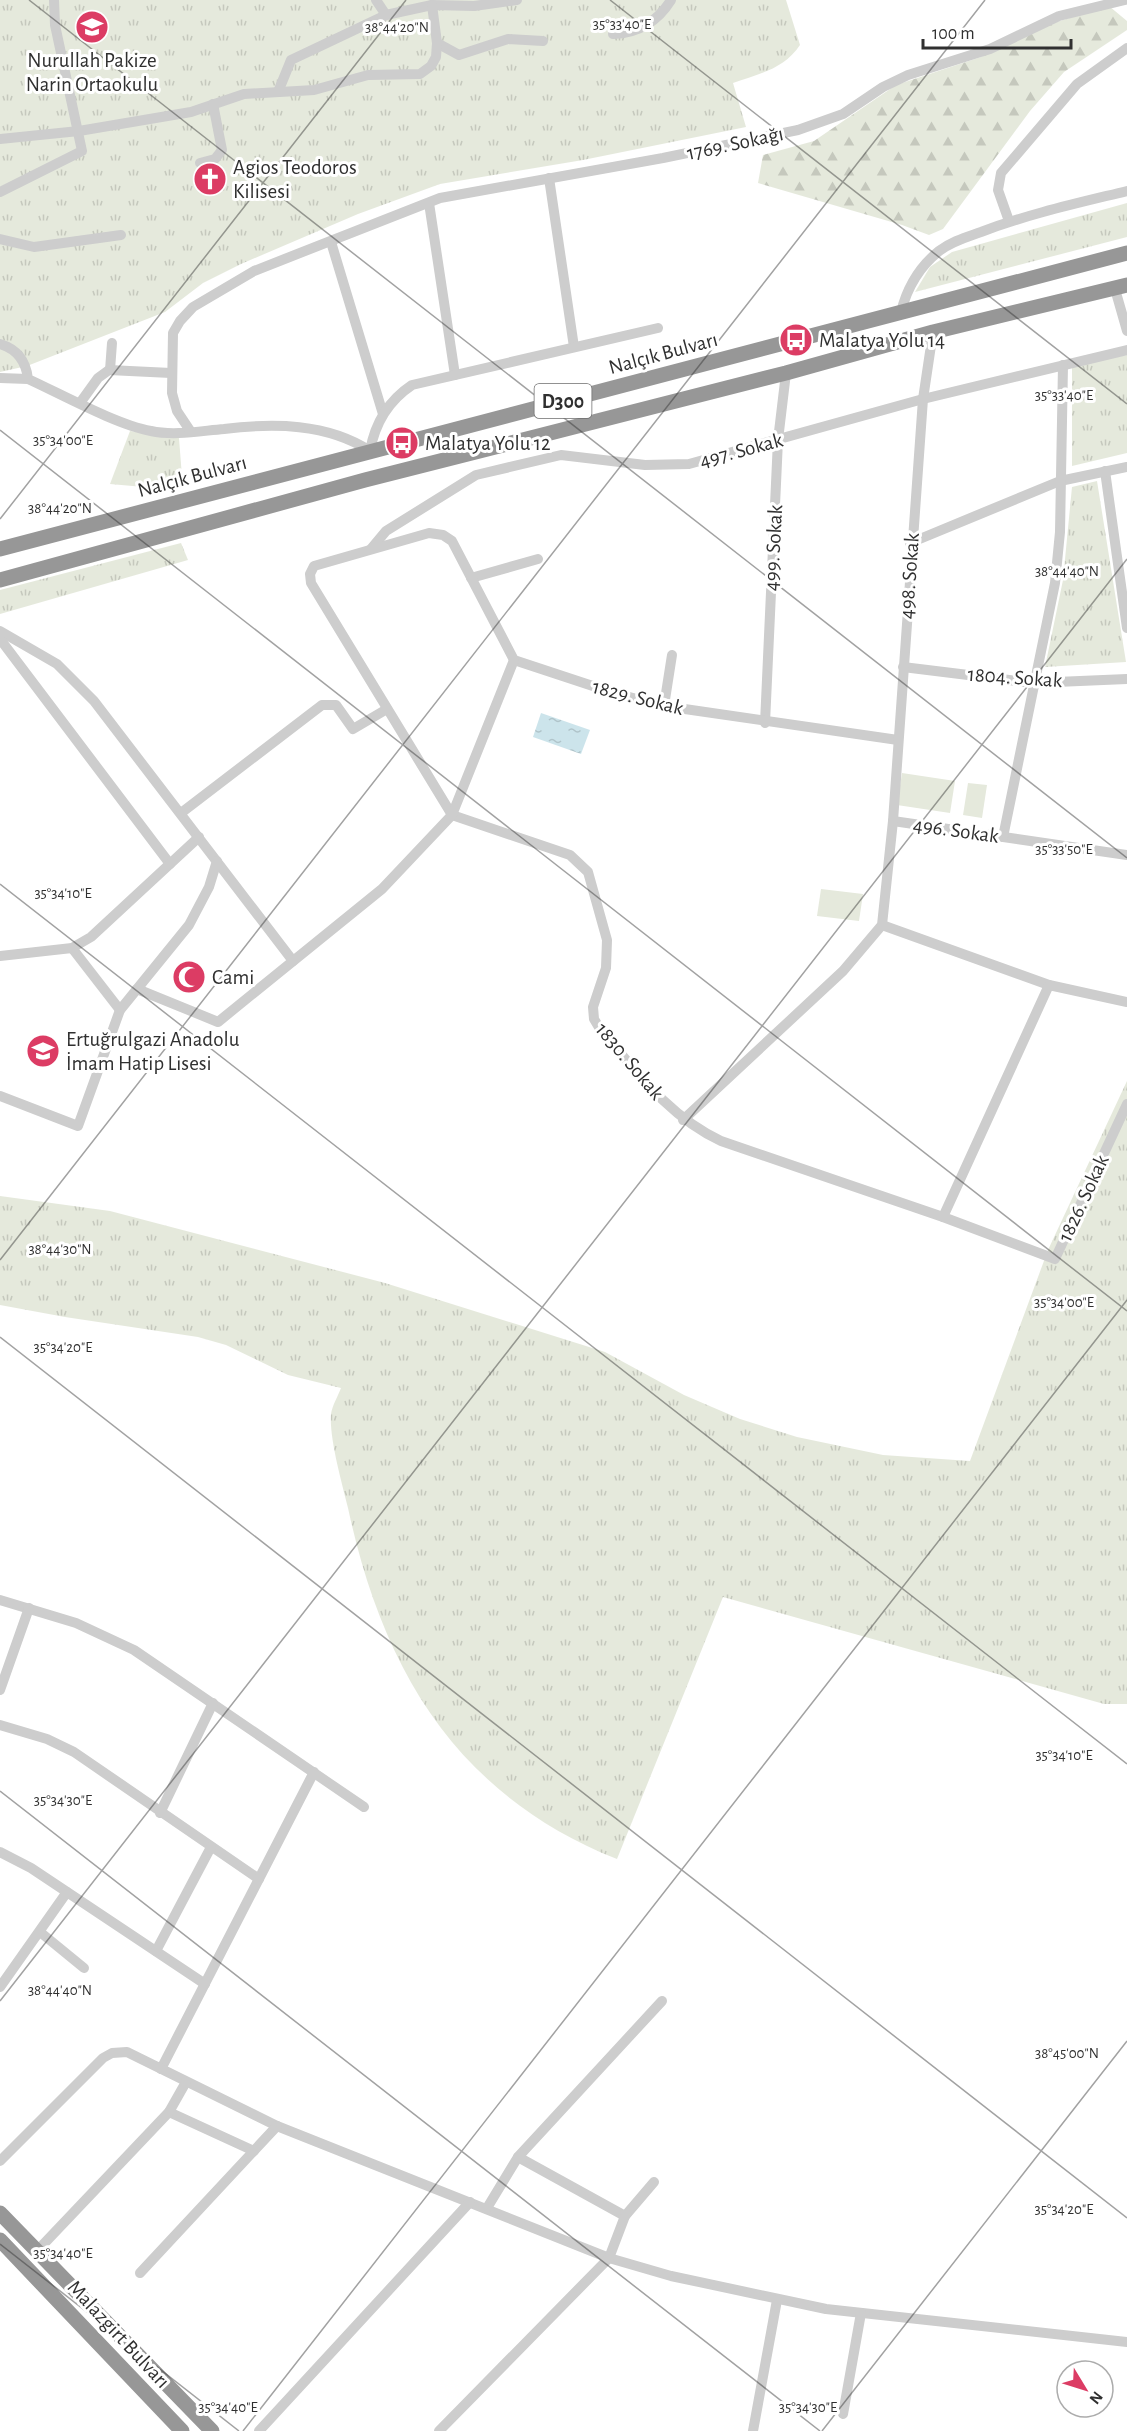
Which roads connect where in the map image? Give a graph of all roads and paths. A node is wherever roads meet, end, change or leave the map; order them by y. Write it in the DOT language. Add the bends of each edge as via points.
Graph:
graph roads {
  1 [pos="54,0"];
  2 [pos="376,0"];
  3 [pos="518,0"];
  4 [pos="671,0"];
  5 [pos="1125,0"];
  6 [pos="432,5"];
  7 [pos="386,15"];
  8 [pos="613,34"];
  9 [pos="543,40"];
  10 [pos="437,42"];
  11 [pos="1127,48"];
  12 [pos="278,92"];
  13 [pos="213,104"];
  14 [pos="79,131"];
  15 [pos="0,139"];
  16 [pos="200,164"];
  17 [pos="549,178"];
  18 [pos="1127,191"];
  19 [pos="0,192"];
  20 [pos="429,203"];
  21 [pos="1009,221"];
  22 [pos="121,235"];
  23 [pos="0,239"];
  24 [pos="331,242"];
  25 [pos="1127,253"];
  26 [pos="1121,287"];
  27 [pos="901,312"];
  28 [pos="658,328"];
  29 [pos="1127,331"];
  30 [pos="933,332"];
  31 [pos="112,343"];
  32 [pos="0,344"];
  33 [pos="574,347"];
  34 [pos="1127,350"];
  35 [pos="1063,365"];
  36 [pos="110,370"];
  37 [pos="786,373"];
  38 [pos="171,374"];
  39 [pos="455,375"];
  40 [pos="0,378"];
  41 [pos="28,379"];
  42 [pos="923,399"];
  43 [pos="80,403"];
  44 [pos="383,414"];
  45 [pos="191,432"];
  46 [pos="778,440"];
  47 [pos="370,451"];
  48 [pos="1127,467"];
  49 [pos="1105,471"];
  50 [pos="1059,481"];
  51 [pos="910,543"];
  52 [pos="0,549"];
  53 [pos="371,550"];
  54 [pos="538,559"];
  55 [pos="471,578"];
  56 [pos="0,580"];
  57 [pos="1127,628"];
  58 [pos="0,631"];
  59 [pos="1,643"];
  60 [pos="672,655"];
  61 [pos="514,660"];
  62 [pos="903,667"];
  63 [pos="1127,679"];
  64 [pos="1033,683"];
  65 [pos="664,706"];
  66 [pos="387,709"];
  67 [pos="765,723"];
  68 [pos="898,740"];
  69 [pos="181,813"];
  70 [pos="452,815"];
  71 [pos="893,821"];
  72 [pos="199,837"];
  73 [pos="1003,837"];
  74 [pos="1127,855"];
  75 [pos="217,861"];
  76 [pos="170,864"];
  77 [pos="882,925"];
  78 [pos="72,948"];
  79 [pos="0,956"];
  80 [pos="293,961"];
  81 [pos="1049,985"];
  82 [pos="137,989"];
  83 [pos="1127,1002"];
  84 [pos="120,1010"];
  85 [pos="0,1096"];
  86 [pos="1127,1104"];
  87 [pos="683,1120"];
  88 [pos="943,1217"];
  89 [pos="1055,1259"];
  90 [pos="0,1600"];
  91 [pos="29,1608"];
  92 [pos="0,1690"];
  93 [pos="213,1703"];
  94 [pos="0,1725"];
  95 [pos="314,1772"];
  96 [pos="364,1807"];
  97 [pos="160,1813"];
  98 [pos="211,1847"];
  99 [pos="0,1852"];
  100 [pos="260,1879"];
  101 [pos="67,1892"];
  102 [pos="40,1932"];
  103 [pos="156,1951"];
  104 [pos="84,1968"];
  105 [pos="206,1984"];
  106 [pos="0,1988"];
  107 [pos="662,2001"];
  108 [pos="160,2069"];
  109 [pos="186,2082"];
  110 [pos="169,2112"];
  111 [pos="277,2126"];
  112 [pos="254,2151"];
  113 [pos="518,2157"];
  114 [pos="0,2161"];
  115 [pos="654,2182"];
  116 [pos="470,2202"];
  117 [pos="487,2208"];
  118 [pos="0,2213"];
  119 [pos="626,2216"];
  120 [pos="0,2240"];
  121 [pos="37,2251"];
  122 [pos="609,2258"];
  123 [pos="140,2273"];
  124 [pos="777,2300"];
  125 [pos="861,2313"];
  126 [pos="1127,2342"];
  127 [pos="843,2414"];
  128 [pos="182,2431"];
  129 [pos="212,2431"];
  130 [pos="259,2431"];
  131 [pos="439,2431"];
  132 [pos="753,2431"];
  1 -- 14 [label="street" via="55,24"];
  2 -- 7 [label="street"];
  3 -- 6 [label="street" via="474,6"];
  4 -- 8 [label="street" via="651,22 637,30"];
  5 -- 17 [label="street, 1769. Sokağı" via="1059,16 990,49 908,75 843,114 798,130"];
  6 -- 7 [label="street"];
  6 -- 10 [label="street"];
  7 -- 12 [label="street" via="291,60"];
  9 -- 10 [label="street" via="508,39 459,55"];
  10 -- 12 [label="street" via="434,62 420,74 368,75 314,90"];
  11 -- 21 [label="street" via="1077,84 1001,173 998,190"];
  12 -- 13 [label="street" via="244,94"];
  13 -- 14 [label="street" via="191,112"];
  13 -- 16 [label="street" via="222,150 215,159"];
  14 -- 15 [label="street"];
  14 -- 19 [label="street" via="82,152"];
  17 -- 20 [label="street, 1769. Sokağı"];
  17 -- 33 [label="street"];
  18 -- 21 [label="street"];
  20 -- 24 [label="street, 1769. Sokağı"];
  20 -- 39 [label="street"];
  21 -- 27 [label="street" via="950,244 932,257 912,282"];
  22 -- 23 [label="street" via="34,247"];
  24 -- 38 [label="street, 1769. Sokağı" via="254,271 188,311 171,339"];
  24 -- 44 [label="street"];
  25 -- 27 [label="highway, Nalçık Bulvarı / D300"];
  26 -- 29 [label="street"];
  26 -- 30 [label="highway, D300"];
  27 -- 47 [label="highway, Nalçık Bulvarı / D300"];
  28 -- 33 [label="street"];
  30 -- 37 [label="highway, D300"];
  30 -- 42 [label="street, 498. Sokak"];
  31 -- 36 [label="street"];
  32 -- 41 [label="street" via="20,356"];
  33 -- 39 [label="street"];
  34 -- 35 [label="street, 497. Sokak"];
  35 -- 42 [label="street, 497. Sokak"];
  35 -- 50 [label="street"];
  36 -- 38 [label="street"];
  36 -- 43 [label="street" via="98,378"];
  37 -- 46 [label="street, 499. Sokak"];
  37 -- 56 [label="highway, D300" via="365,480"];
  38 -- 45 [label="street, 1769. Sokağı" via="174,402"];
  39 -- 44 [label="street" via="412,385"];
  40 -- 41 [label="street"];
  41 -- 43 [label="street"];
  42 -- 46 [label="street, 497. Sokak"];
  42 -- 51 [label="street, 498. Sokak"];
  43 -- 45 [label="street" via="149,431"];
  44 -- 47 [label="street"];
  45 -- 47 [label="street" via="292,427 332,433"];
  46 -- 53 [label="street, 497. Sokak" via="689,464 645,465 561,455 476,475 386,531"];
  46 -- 67 [label="street, 499. Sokak"];
  47 -- 52 [label="highway, Nalçık Bulvarı / D300"];
  48 -- 49 [label="street"];
  49 -- 50 [label="street"];
  49 -- 57 [label="street"];
  50 -- 51 [label="street"];
  50 -- 64 [label="street" via="1055,583"];
  51 -- 62 [label="street, 498. Sokak"];
  53 -- 55 [label="street" via="429,532 443,535 452,541"];
  53 -- 66 [label="street" via="314,566 309,577"];
  54 -- 55 [label="street"];
  55 -- 61 [label="street"];
  58 -- 69 [label="street" via="36,649 65,670"];
  59 -- 76 [label="street"];
  60 -- 65 [label="street"];
  61 -- 65 [label="street, 1829. Sokak"];
  61 -- 70 [label="street"];
  62 -- 64 [label="street, 1804. Sokak"];
  62 -- 68 [label="street, 498. Sokak"];
  63 -- 64 [label="street, 1804. Sokak"];
  64 -- 73 [label="street"];
  65 -- 67 [label="street, 1829. Sokak"];
  66 -- 69 [label="street" via="353,729 336,705 322,705"];
  66 -- 70 [label="street"];
  67 -- 68 [label="street, 1829. Sokak"];
  68 -- 71 [label="street, 498. Sokak"];
  69 -- 72 [label="street"];
  70 -- 80 [label="street" via="382,888"];
  70 -- 87 [label="street, 1830. Sokak" via="564,853 585,867 608,948 594,1000 594,1019 662,1101"];
  71 -- 73 [label="street, 496. Sokak"];
  71 -- 77 [label="street, 498. Sokak"];
  72 -- 75 [label="street"];
  72 -- 76 [label="street"];
  73 -- 74 [label="street, 496. Sokak"];
  75 -- 80 [label="street"];
  75 -- 82 [label="street" via="193,919"];
  76 -- 78 [label="street" via="91,937"];
  77 -- 81 [label="street"];
  77 -- 87 [label="street" via="843,971"];
  78 -- 79 [label="street"];
  78 -- 84 [label="street"];
  80 -- 82 [label="street" via="218,1022"];
  81 -- 83 [label="street"];
  81 -- 88 [label="street"];
  82 -- 84 [label="street"];
  84 -- 85 [label="street" via="78,1126"];
  86 -- 89 [label="street, 1826. Sokak"];
  87 -- 88 [label="street, 1830. Sokak" via="721,1141"];
  88 -- 89 [label="street, 1830. Sokak"];
  90 -- 91 [label="street"];
  91 -- 92 [label="street"];
  91 -- 93 [label="street" via="115,1640"];
  93 -- 95 [label="street"];
  93 -- 97 [label="street"];
  94 -- 97 [label="street" via="61,1745"];
  95 -- 96 [label="street"];
  95 -- 100 [label="street"];
  97 -- 98 [label="street"];
  98 -- 100 [label="street"];
  98 -- 103 [label="street"];
  99 -- 101 [label="street"];
  100 -- 105 [label="street"];
  101 -- 102 [label="street"];
  101 -- 103 [label="street"];
  102 -- 104 [label="street"];
  102 -- 106 [label="street"];
  103 -- 105 [label="street"];
  105 -- 108 [label="street"];
  107 -- 113 [label="street"];
  108 -- 109 [label="street"];
  108 -- 114 [label="street" via="127,2052 107,2055"];
  109 -- 110 [label="street"];
  109 -- 111 [label="street"];
  110 -- 112 [label="street"];
  110 -- 121 [label="street"];
  111 -- 112 [label="street"];
  111 -- 116 [label="street"];
  112 -- 123 [label="street"];
  113 -- 117 [label="street"];
  113 -- 119 [label="street"];
  115 -- 119 [label="street"];
  116 -- 117 [label="street"];
  116 -- 130 [label="street"];
  117 -- 122 [label="street"];
  118 -- 121 [label="highway, Malazgirt Bulvarı"];
  119 -- 122 [label="street"];
  120 -- 128 [label="highway, Malazgirt Bulvarı"];
  121 -- 129 [label="highway, Malazgirt Bulvarı"];
  122 -- 124 [label="street"];
  122 -- 131 [label="street"];
  124 -- 125 [label="street"];
  124 -- 132 [label="street"];
  125 -- 126 [label="street"];
  125 -- 127 [label="street"];
}
